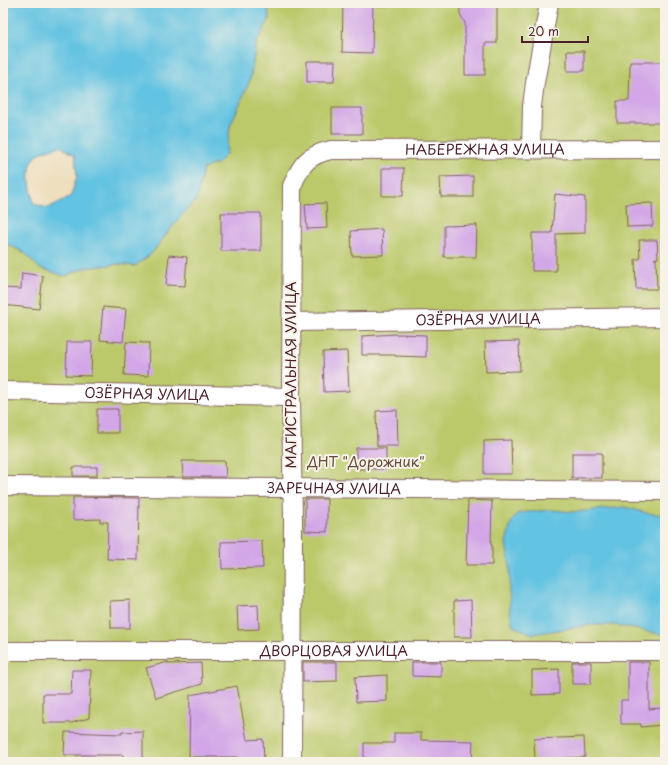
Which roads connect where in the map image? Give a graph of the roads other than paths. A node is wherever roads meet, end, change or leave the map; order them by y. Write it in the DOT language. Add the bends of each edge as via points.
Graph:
graph roads {
  1 [pos="549,3"];
  2 [pos="531,149"];
  3 [pos="665,149"];
  4 [pos="307,160"];
  5 [pos="665,317"];
  6 [pos="291,322"];
  7 [pos="3,391"];
  8 [pos="291,397"];
  9 [pos="3,486"];
  10 [pos="292,488"];
  11 [pos="665,491"];
  12 [pos="3,651"];
  13 [pos="292,651"];
  14 [pos="665,651"];
  15 [pos="292,762"];
  1 -- 2 [label="street" via="532,106"];
  2 -- 3 [label="street, НАБЕРЕЖНАЯ УЛИЦА"];
  2 -- 4 [label="street, НАБЕРЕЖНАЯ УЛИЦА" via="331,150 318,153"];
  4 -- 6 [label="street, МАГИСТРАЛЬНАЯ УЛИЦА" via="297,173 292,186"];
  5 -- 6 [label="street, ОЗЁРНАЯ УЛИЦА"];
  6 -- 8 [label="street, МАГИСТРАЛЬНАЯ УЛИЦА"];
  7 -- 8 [label="street, ОЗЁРНАЯ УЛИЦА"];
  8 -- 10 [label="street, МАГИСТРАЛЬНАЯ УЛИЦА"];
  9 -- 10 [label="street, ЗАРЕЧНАЯ УЛИЦА"];
  10 -- 11 [label="street, ЗАРЕЧНАЯ УЛИЦА"];
  10 -- 13 [label="street, МАГИСТРАЛЬНАЯ УЛИЦА"];
  12 -- 13 [label="street, ДВОРЦОВАЯ УЛИЦА"];
  13 -- 14 [label="street, ДВОРЦОВАЯ УЛИЦА"];
  13 -- 15 [label="street, МАГИСТРАЛЬНАЯ УЛИЦА"];
}
